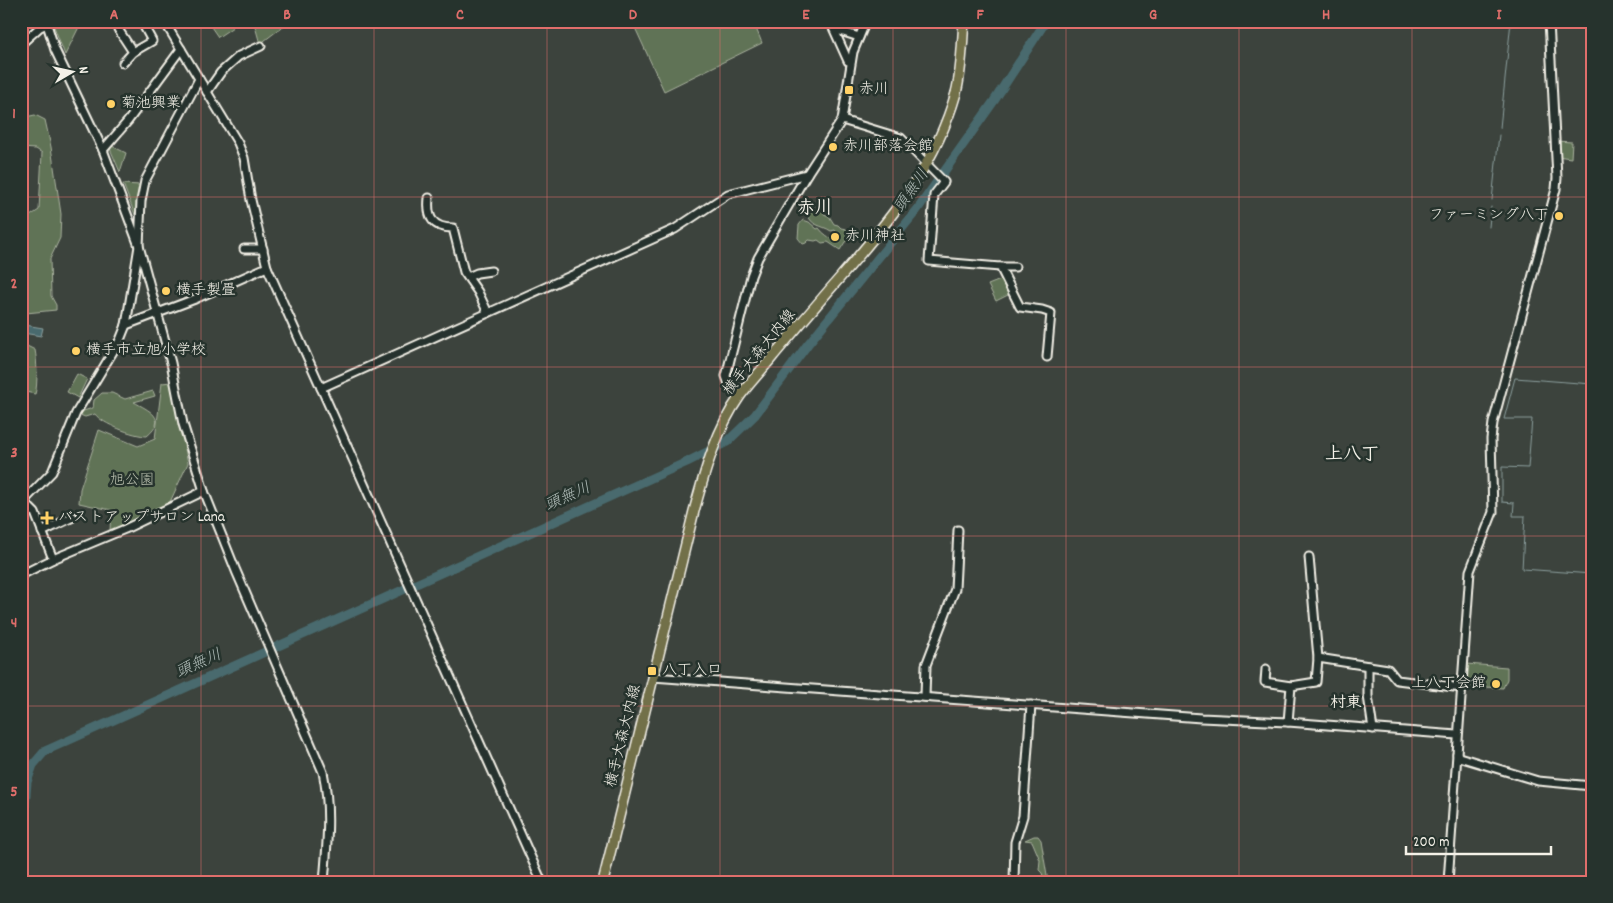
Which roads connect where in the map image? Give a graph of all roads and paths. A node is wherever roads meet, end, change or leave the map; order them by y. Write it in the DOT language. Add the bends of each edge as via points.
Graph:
graph roads {
  1 [pos="117,21"];
  2 [pos="141,21"];
  3 [pos="164,21"];
  4 [pos="830,21"];
  5 [pos="866,21"];
  6 [pos="964,21"];
  7 [pos="1549,21"];
  8 [pos="46,23"];
  9 [pos="834,29"];
  10 [pos="859,37"];
  11 [pos="21,44"];
  12 [pos="260,46"];
  13 [pos="181,49"];
  14 [pos="133,52"];
  15 [pos="851,61"];
  16 [pos="123,64"];
  17 [pos="199,79"];
  18 [pos="207,92"];
  19 [pos="842,120"];
  20 [pos="103,150"];
  21 [pos="927,166"];
  22 [pos="807,174"];
  23 [pos="429,198"];
  24 [pos="139,246"];
  25 [pos="244,249"];
  26 [pos="263,249"];
  27 [pos="1000,266"];
  28 [pos="267,267"];
  29 [pos="1015,267"];
  30 [pos="491,270"];
  31 [pos="468,278"];
  32 [pos="159,313"];
  33 [pos="488,313"];
  34 [pos="126,325"];
  35 [pos="1047,357"];
  36 [pos="321,388"];
  37 [pos="740,396"];
  38 [pos="204,492"];
  39 [pos="22,503"];
  40 [pos="73,517"];
  41 [pos="958,530"];
  42 [pos="42,532"];
  43 [pos="1309,557"];
  44 [pos="53,559"];
  45 [pos="21,575"];
  46 [pos="1318,658"];
  47 [pos="1368,666"];
  48 [pos="1266,669"];
  49 [pos="653,677"];
  50 [pos="1291,686"];
  51 [pos="1462,688"];
  52 [pos="925,697"];
  53 [pos="1031,704"];
  54 [pos="1288,722"];
  55 [pos="1373,728"];
  56 [pos="1457,735"];
  57 [pos="1457,754"];
  58 [pos="1592,786"];
  59 [pos="324,882"];
  60 [pos="542,882"];
  61 [pos="603,882"];
  62 [pos="1014,882"];
  63 [pos="1448,882"];
  1 -- 14 [label="street" via="118,29"];
  2 -- 14 [label="street" via="152,41"];
  3 -- 13 [label="street"];
  4 -- 9 [label="street"];
  5 -- 10 [label="street"];
  6 -- 21 [label="main road, 横手大森大内線" via="956,91"];
  7 -- 51 [label="street" via="1556,189 1492,423 1493,512 1470,571"];
  8 -- 11 [label="street"];
  8 -- 20 [label="street" via="55,50"];
  9 -- 10 [label="street"];
  9 -- 15 [label="street" via="848,61"];
  10 -- 15 [label="street"];
  12 -- 18 [label="street" via="238,56"];
  13 -- 17 [label="street"];
  13 -- 20 [label="street"];
  14 -- 16 [label="street"];
  15 -- 19 [label="street"];
  17 -- 18 [label="street"];
  17 -- 24 [label="street" via="145,181"];
  18 -- 26 [label="street" via="244,158"];
  19 -- 21 [label="street" via="901,138"];
  19 -- 22 [label="street"];
  20 -- 24 [label="street"];
  21 -- 27 [label="street" via="941,179 934,195 929,261"];
  21 -- 37 [label="main road, 横手大森大内線" via="883,228"];
  22 -- 33 [label="street" via="728,194 675,229"];
  22 -- 37 [label="street" via="758,258 751,276 726,376 732,390"];
  23 -- 31 [label="street" via="429,215 434,223 452,228"];
  24 -- 32 [label="street"];
  24 -- 34 [label="street"];
  25 -- 26 [label="street"];
  26 -- 28 [label="street"];
  27 -- 29 [label="street"];
  27 -- 35 [label="street" via="1020,307 1051,313"];
  28 -- 32 [label="street"];
  28 -- 36 [label="street"];
  30 -- 31 [label="street"];
  31 -- 33 [label="street"];
  32 -- 34 [label="street"];
  32 -- 38 [label="street" via="183,424"];
  33 -- 36 [label="street"];
  34 -- 39 [label="street" via="76,413 52,472"];
  36 -- 60 [label="street"];
  37 -- 49 [label="main road, 横手大森大内線" via="715,443 707,466"];
  38 -- 44 [label="street"];
  38 -- 59 [label="street" via="323,772 328,819"];
  39 -- 42 [label="street" via="35,513"];
  40 -- 42 [label="street"];
  41 -- 52 [label="street" via="954,589 926,665"];
  42 -- 44 [label="street"];
  43 -- 46 [label="street"];
  44 -- 45 [label="street"];
  46 -- 47 [label="street"];
  46 -- 50 [label="street" via="1316,682"];
  47 -- 51 [label="street" via="1388,669 1397,680"];
  47 -- 55 [label="street"];
  48 -- 50 [label="street" via="1265,682"];
  49 -- 52 [label="street"];
  49 -- 61 [label="main road, 横手大森大内線"];
  50 -- 54 [label="street"];
  51 -- 56 [label="street"];
  52 -- 53 [label="street"];
  53 -- 54 [label="street"];
  53 -- 62 [label="street" via="1023,816 1015,842"];
  54 -- 55 [label="street"];
  55 -- 56 [label="street"];
  56 -- 57 [label="street"];
  57 -- 58 [label="street" via="1538,781"];
  57 -- 63 [label="street"];
}
